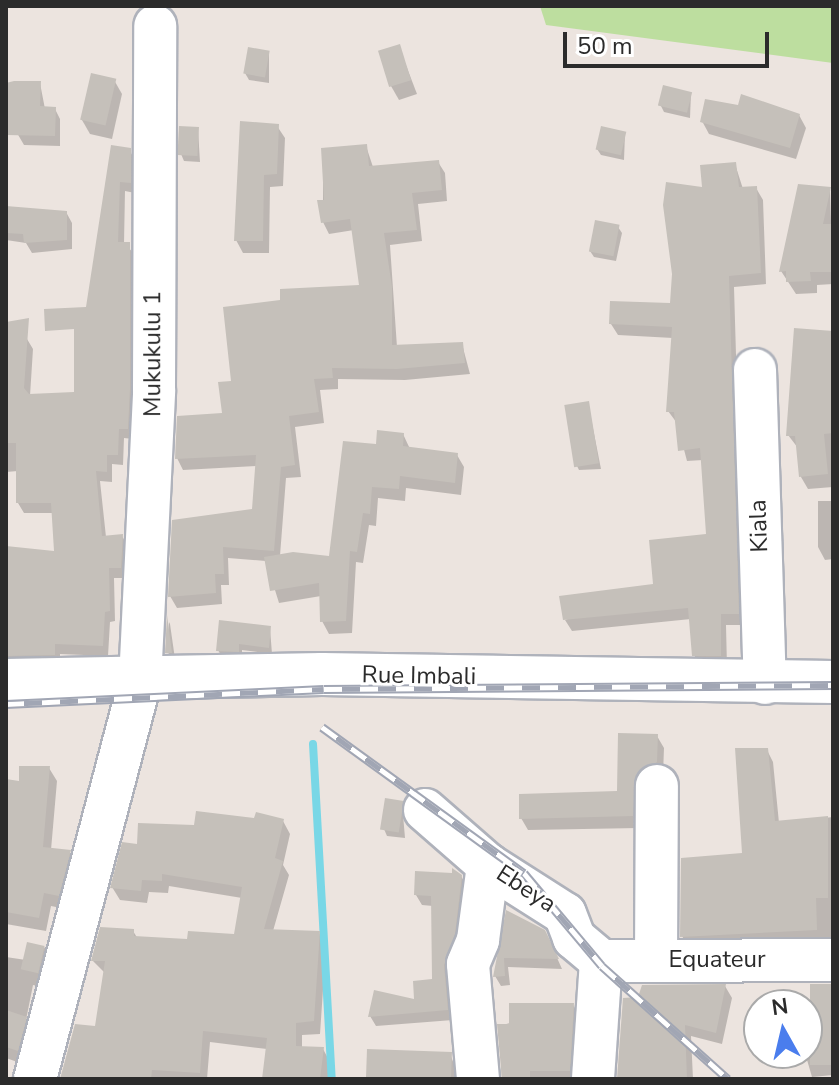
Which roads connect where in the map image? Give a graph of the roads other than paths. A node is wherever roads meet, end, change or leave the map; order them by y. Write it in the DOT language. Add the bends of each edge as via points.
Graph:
graph roads {
  1 [pos="155,26"];
  2 [pos="755,370"];
  3 [pos="6,680"];
  4 [pos="140,681"];
  5 [pos="833,682"];
  6 [pos="765,683"];
  7 [pos="657,786"];
  8 [pos="425,810"];
  9 [pos="488,865"];
  10 [pos="656,960"];
  11 [pos="833,960"];
  12 [pos="601,961"];
  13 [pos="35,1079"];
  14 [pos="478,1079"];
  15 [pos="593,1079"];
  1 -- 4 [label="street, Mukukulu 1" via="154,390"];
  2 -- 6 [label="street, Kiala"];
  3 -- 4 [label="street, Rue Imbali"];
  4 -- 6 [label="street, Rue Imbali" via="322,674"];
  4 -- 13 [label="street, Mukukulu 1"];
  5 -- 6 [label="street, Rue Imbali"];
  7 -- 10 [label="street"];
  8 -- 9 [label="street, Ebeya"];
  9 -- 12 [label="street, Ebeya" via="565,914 574,938"];
  9 -- 14 [label="street" via="478,940 468,964"];
  10 -- 11 [label="street, Equateur"];
  10 -- 12 [label="street, Equateur"];
  12 -- 15 [label="street"];
}
